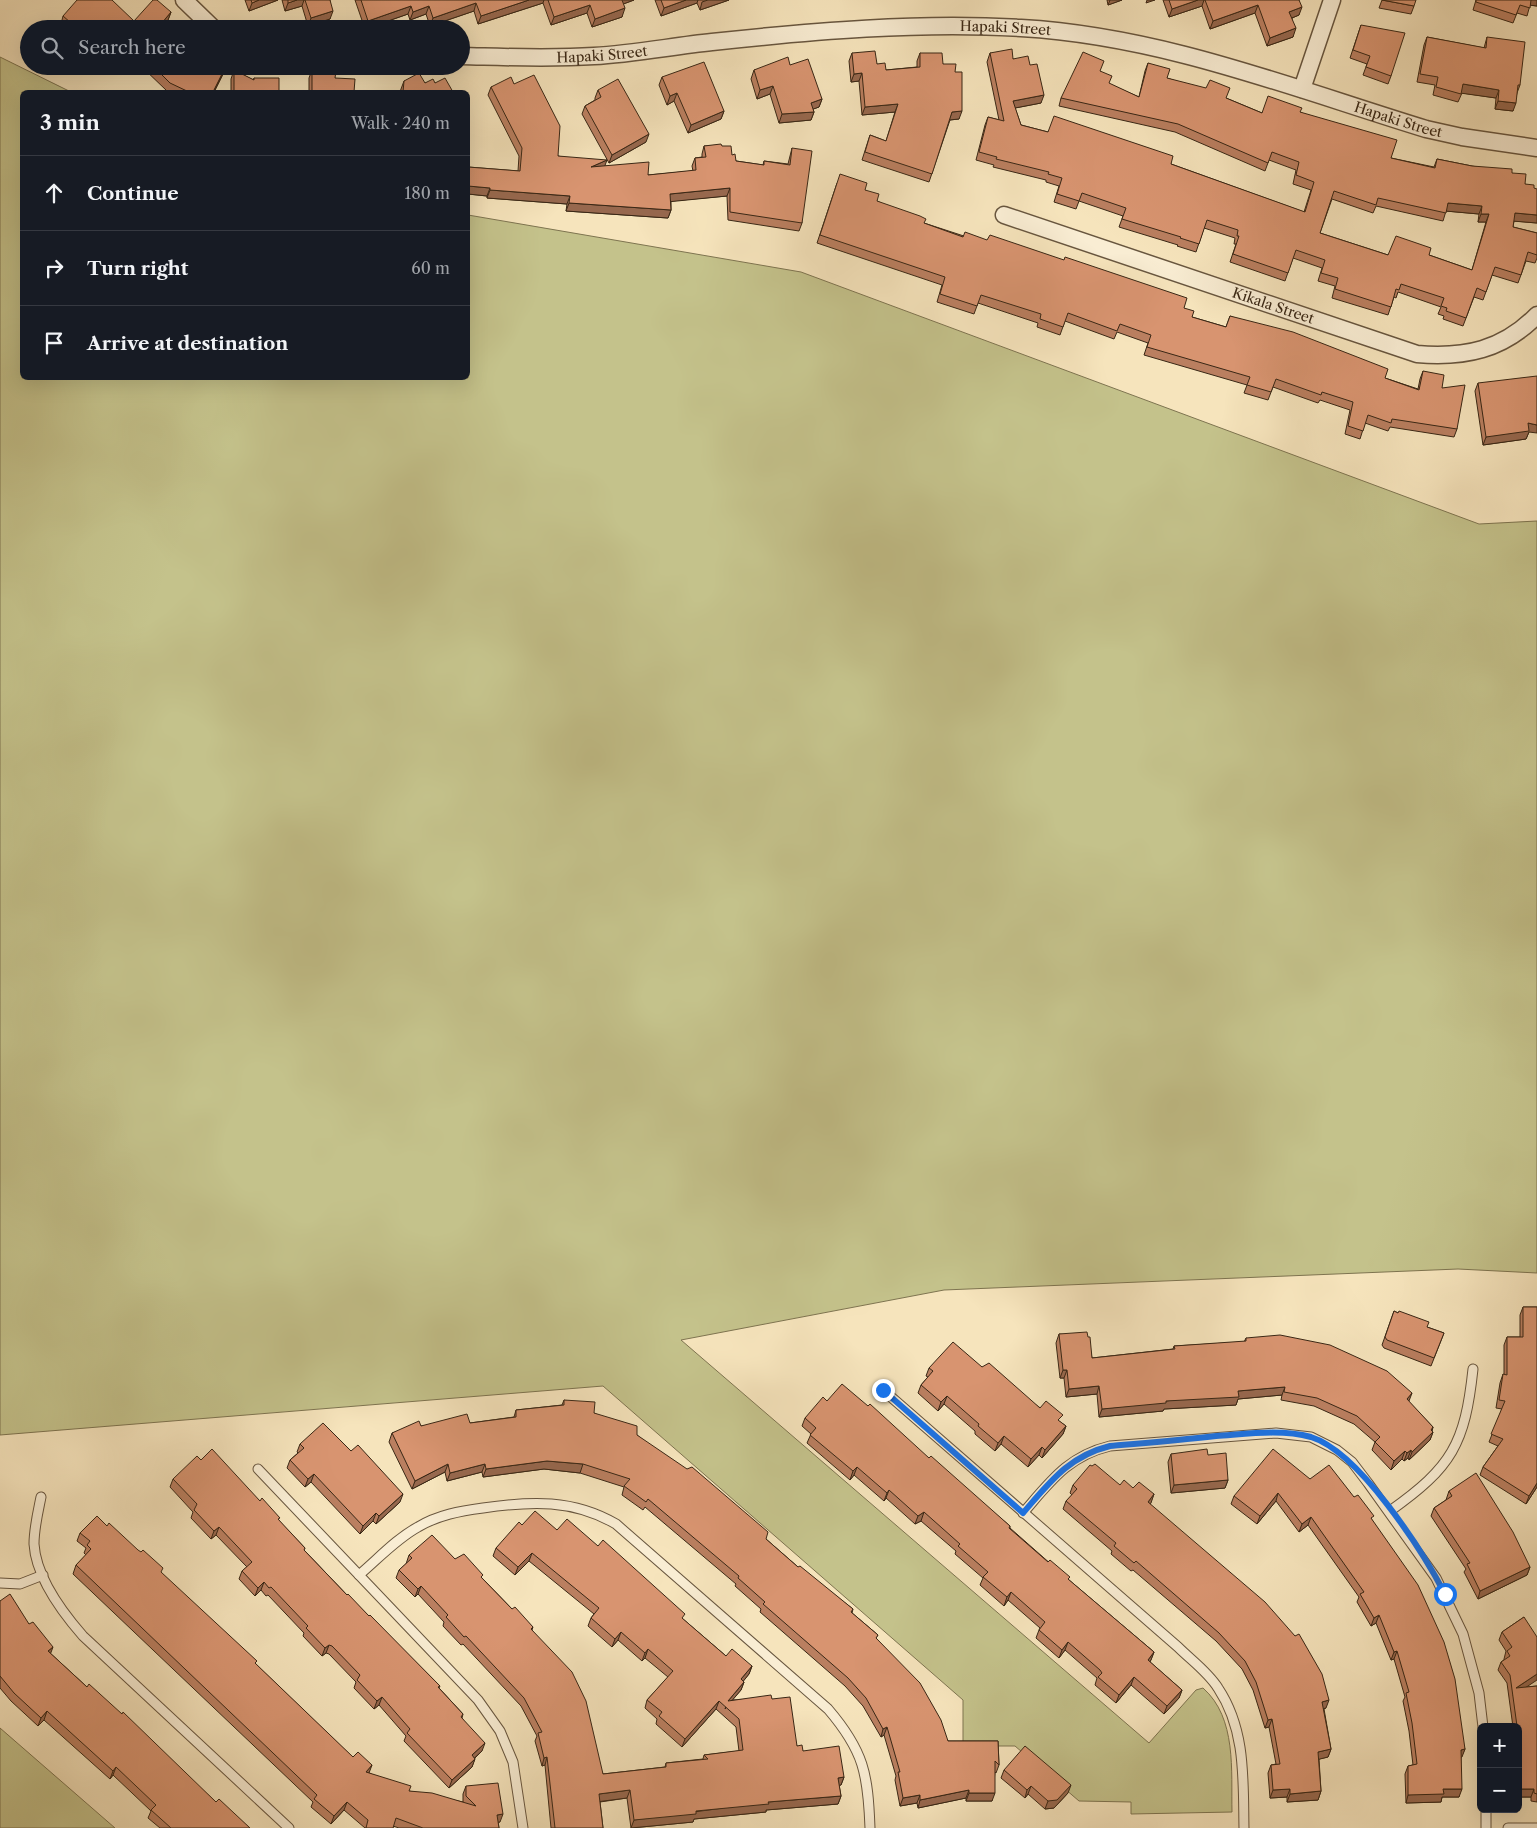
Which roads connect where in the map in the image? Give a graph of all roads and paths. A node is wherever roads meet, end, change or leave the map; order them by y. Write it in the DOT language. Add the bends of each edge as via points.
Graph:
graph roads {
  1 [pos="184,0"];
  2 [pos="1332,0"];
  3 [pos="205,20"];
  4 [pos="470,56"];
  5 [pos="1302,89"];
  6 [pos="1537,148"];
  7 [pos="1004,215"];
  8 [pos="1537,315"];
  9 [pos="1473,1369"];
  10 [pos="883,1390"];
  11 [pos="258,1469"];
  12 [pos="41,1497"];
  13 [pos="1390,1511"];
  14 [pos="1023,1513"];
  15 [pos="43,1574"];
  16 [pos="359,1576"];
  17 [pos="0,1583"];
  18 [pos="1482,1723"];
  19 [pos="1486,1813"];
  20 [pos="289,1828"];
  21 [pos="523,1828"];
  22 [pos="870,1828"];
  23 [pos="1244,1828"];
  24 [pos="1486,1828"];
  25 [pos="1508,1828"];
  26 [pos="1537,1828"];
  1 -- 3 [label="street"];
  2 -- 5 [label="street"];
  4 -- 5 [label="street, Hapaki Street" via="597,56 847,30 928,26 1022,28 1145,44 1232,66"];
  5 -- 6 [label="street, Hapaki Street" via="1426,129"];
  7 -- 8 [label="street, Kikala Street" via="1418,354 1465,355 1488,348 1508,339"];
  9 -- 13 [label="lane" via="1467,1416 1455,1448 1429,1480"];
  10 -- 14 [label="lane"];
  11 -- 16 [label="lane"];
  12 -- 15 [label="lane" via="34,1544"];
  13 -- 14 [label="lane" via="1352,1462 1337,1450 1311,1437 1276,1433 1110,1446 1091,1451 1064,1468"];
  13 -- 18 [label="lane" via="1436,1578 1453,1610 1474,1675"];
  14 -- 23 [label="lane" via="1178,1647 1217,1686 1228,1704 1241,1747"];
  15 -- 17 [label="lane" via="20,1584"];
  15 -- 20 [label="lane" via="69,1620 84,1636"];
  16 -- 21 [label="lane" via="478,1700 500,1731 513,1762"];
  16 -- 22 [label="lane" via="406,1534 430,1520 451,1513 549,1502 599,1514 616,1524 828,1709 851,1739 864,1766"];
  19 -- 24 [label="lane"];
  25 -- 26 [label="lane"];
}
